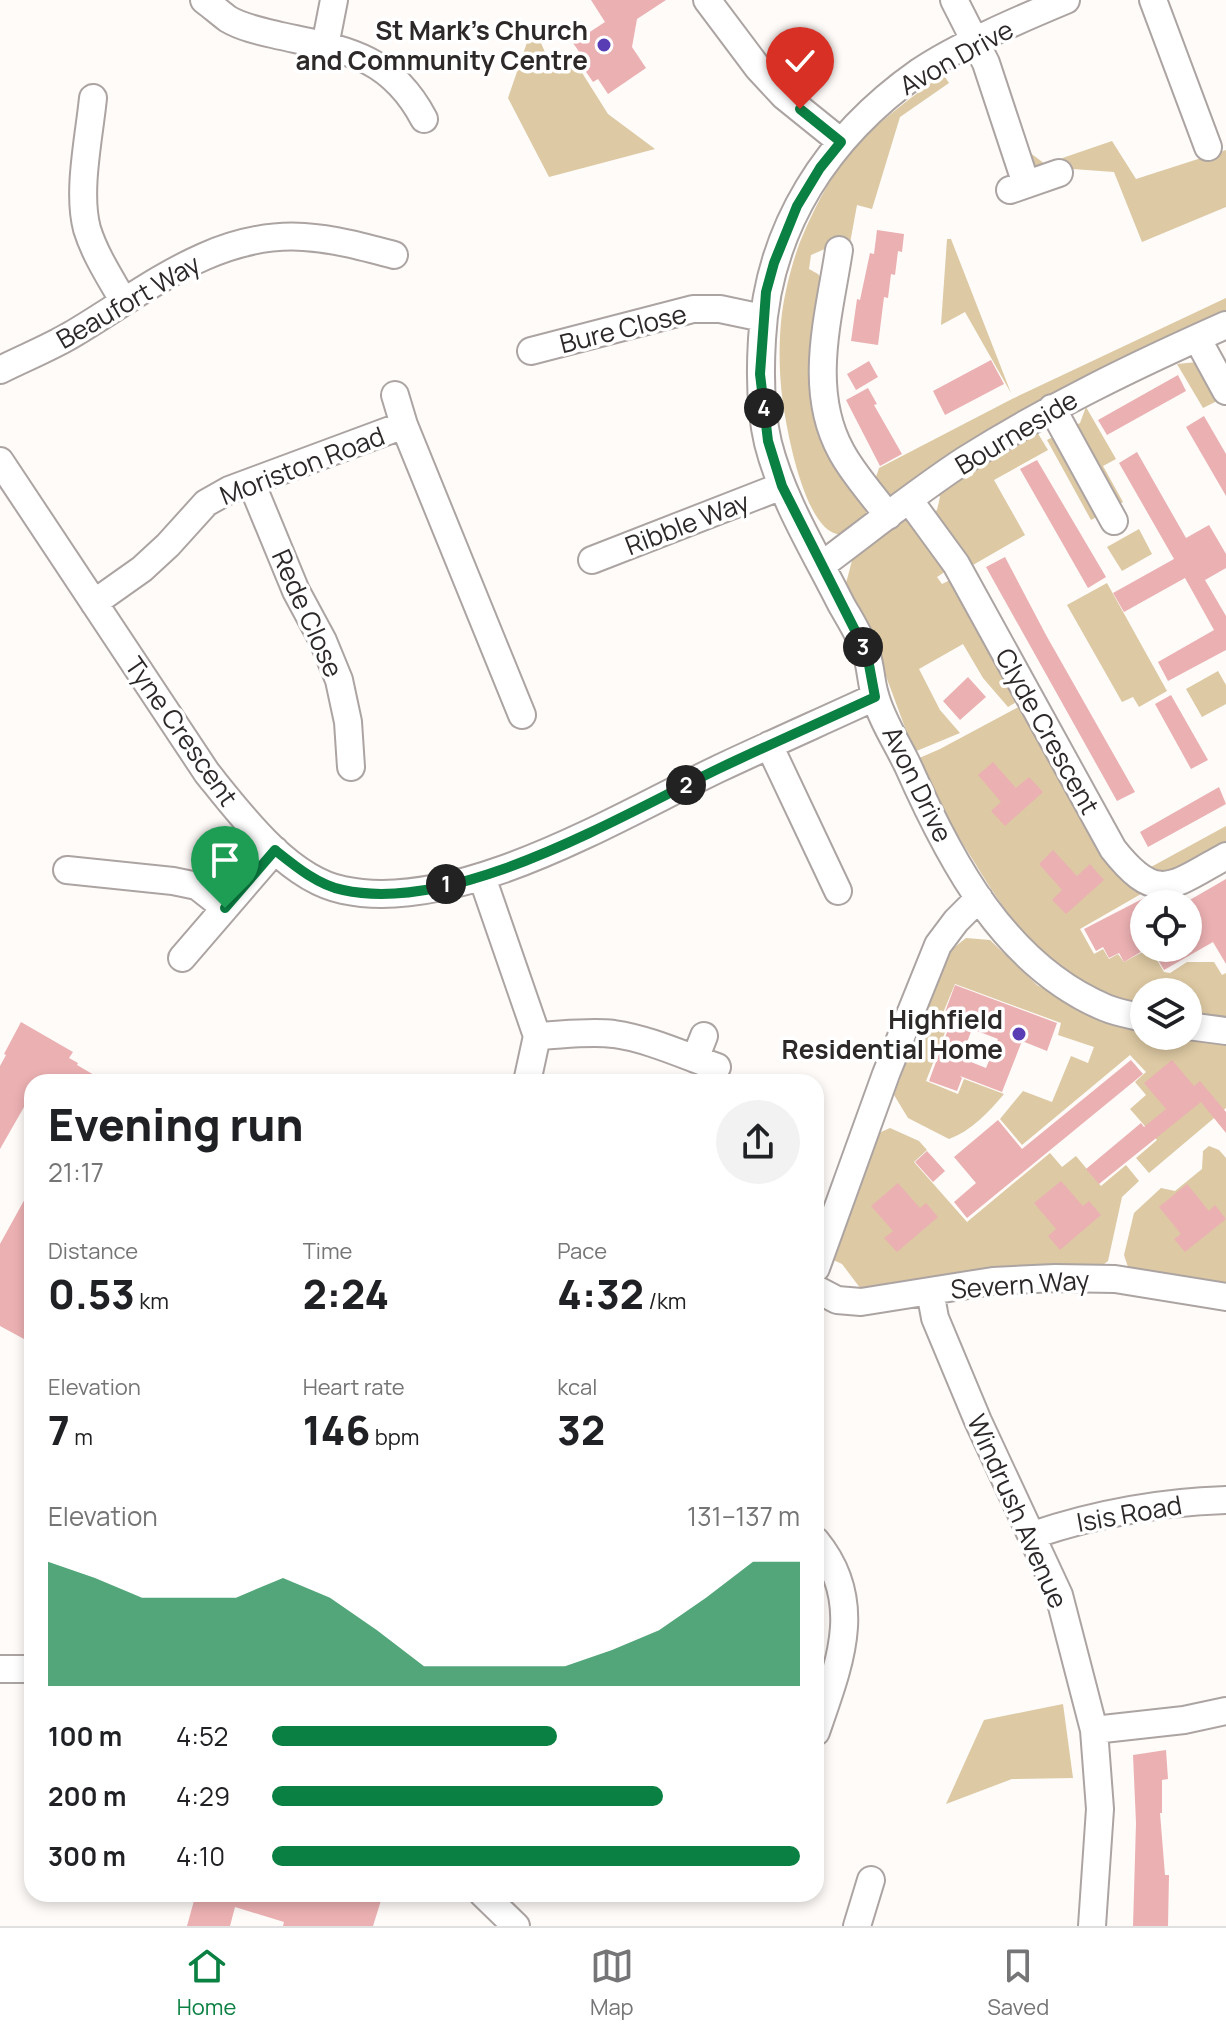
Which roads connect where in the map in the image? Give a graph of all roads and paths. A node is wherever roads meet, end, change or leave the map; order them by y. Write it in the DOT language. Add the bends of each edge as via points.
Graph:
graph roads {
  1 [pos="204,0"];
  2 [pos="334,0"];
  3 [pos="707,0"];
  4 [pos="954,0"];
  5 [pos="1066,0"];
  6 [pos="1153,0"];
  7 [pos="977,42"];
  8 [pos="325,46"];
  9 [pos="93,98"];
  10 [pos="424,119"];
  11 [pos="841,142"];
  12 [pos="1208,147"];
  13 [pos="1059,173"];
  14 [pos="839,250"];
  15 [pos="394,255"];
  16 [pos="124,302"];
  17 [pos="763,318"];
  18 [pos="1226,325"];
  19 [pos="1197,338"];
  20 [pos="531,351"];
  21 [pos="0,370"];
  22 [pos="1226,391"];
  23 [pos="395,395"];
  24 [pos="1052,408"];
  25 [pos="404,425"];
  26 [pos="1,467"];
  27 [pos="251,482"];
  28 [pos="782,486"];
  29 [pos="899,508"];
  30 [pos="1114,521"];
  31 [pos="592,560"];
  32 [pos="822,565"];
  33 [pos="94,603"];
  34 [pos="875,697"];
  35 [pos="522,715"];
  36 [pos="769,745"];
  37 [pos="342,755"];
  38 [pos="275,850"];
  39 [pos="1226,856"];
  40 [pos="67,870"];
  41 [pos="482,877"];
  42 [pos="838,891"];
  43 [pos="979,898"];
  44 [pos="225,908"];
  45 [pos="182,958"];
  46 [pos="1130,1014"];
  47 [pos="1202,1028"];
  48 [pos="1226,1031"];
  49 [pos="537,1036"];
  50 [pos="705,1054"];
  51 [pos="529,1074"];
  52 [pos="824,1246"];
  53 [pos="930,1291"];
  54 [pos="824,1293"];
  55 [pos="1226,1297"];
  56 [pos="1226,1500"];
  57 [pos="1033,1535"];
  58 [pos="824,1551"];
  59 [pos="0,1669"];
  60 [pos="24,1669"];
  61 [pos="824,1706"];
  62 [pos="1226,1711"];
  63 [pos="1094,1730"];
  64 [pos="871,1880"];
  65 [pos="491,1902"];
  66 [pos="516,1926"];
  67 [pos="857,1926"];
  68 [pos="1092,1926"];
  1 -- 8 [label="street" via="230,20"];
  2 -- 8 [label="street"];
  3 -- 11 [label="street" via="784,96"];
  4 -- 7 [label="street"];
  5 -- 7 [label="street, Avon Drive"];
  6 -- 12 [label="street"];
  7 -- 11 [label="street, Avon Drive" via="922,70"];
  7 -- 13 [label="street" via="1017,187"];
  8 -- 10 [label="street" via="376,63 391,89 414,100"];
  9 -- 16 [label="street" via="83,203 88,230"];
  11 -- 17 [label="street, Avon Drive" via="797,206 774,263"];
  14 -- 29 [label="street" via="821,383 825,414 841,451"];
  15 -- 16 [label="street, Beaufort Way" via="352,255 302,237 258,241 213,252"];
  16 -- 21 [label="street, Beaufort Way"];
  17 -- 20 [label="street, Bure Close" via="693,309"];
  17 -- 28 [label="street, Avon Drive" via="761,387 768,441"];
  18 -- 19 [label="street, Bourneside"];
  19 -- 22 [label="street"];
  19 -- 24 [label="street, Bourneside"];
  23 -- 25 [label="street, Moriston Road"];
  24 -- 29 [label="street, Bourneside" via="963,461"];
  24 -- 30 [label="street"];
  25 -- 27 [label="street, Moriston Road"];
  25 -- 35 [label="street, Moriston Road" via="520,682"];
  26 -- 33 [label="street, Tyne Crescent"];
  27 -- 33 [label="street, Moriston Road" via="206,503 151,561"];
  27 -- 37 [label="street, Rede Close" via="339,680 348,722"];
  28 -- 31 [label="street, Ribble Way"];
  28 -- 32 [label="street, Avon Drive"];
  29 -- 32 [label="street, Bourneside"];
  29 -- 39 [label="street, Clyde Crescent" via="956,564 1129,870 1149,883 1168,886"];
  32 -- 34 [label="street, Avon Drive" via="867,654"];
  33 -- 38 [label="street, Tyne Crescent" via="207,773"];
  34 -- 36 [label="street, Tyne Crescent"];
  34 -- 43 [label="street, Avon Drive" via="930,817"];
  36 -- 41 [label="street, Tyne Crescent" via="552,850"];
  36 -- 42 [label="street"];
  38 -- 41 [label="street, Tyne Crescent" via="342,890 388,893"];
  38 -- 44 [label="street"];
  40 -- 44 [label="street" via="197,886"];
  41 -- 49 [label="street"];
  43 -- 46 [label="street, Avon Drive" via="1011,942 1047,974 1108,1009"];
  43 -- 52 [label="street" via="938,945"];
  44 -- 45 [label="street"];
  47 -- 48 [label="street"];
  49 -- 50 [label="street" via="612,1034"];
  49 -- 51 [label="street"];
  53 -- 54 [label="street, Severn Way" via="861,1302"];
  53 -- 55 [label="street, Severn Way" via="993,1281 1115,1279"];
  53 -- 57 [label="street, Windrush Avenue" via="935,1318 971,1406"];
  56 -- 57 [label="street, Isis Road" via="1145,1507"];
  57 -- 63 [label="street, Windrush Avenue" via="1059,1595"];
  58 -- 61 [label="street" via="846,1601 842,1648"];
  59 -- 60 [label="street"];
  62 -- 63 [label="street"];
  63 -- 68 [label="street, Windrush Avenue" via="1100,1809"];
  64 -- 67 [label="street"];
  65 -- 66 [label="street"];
}
